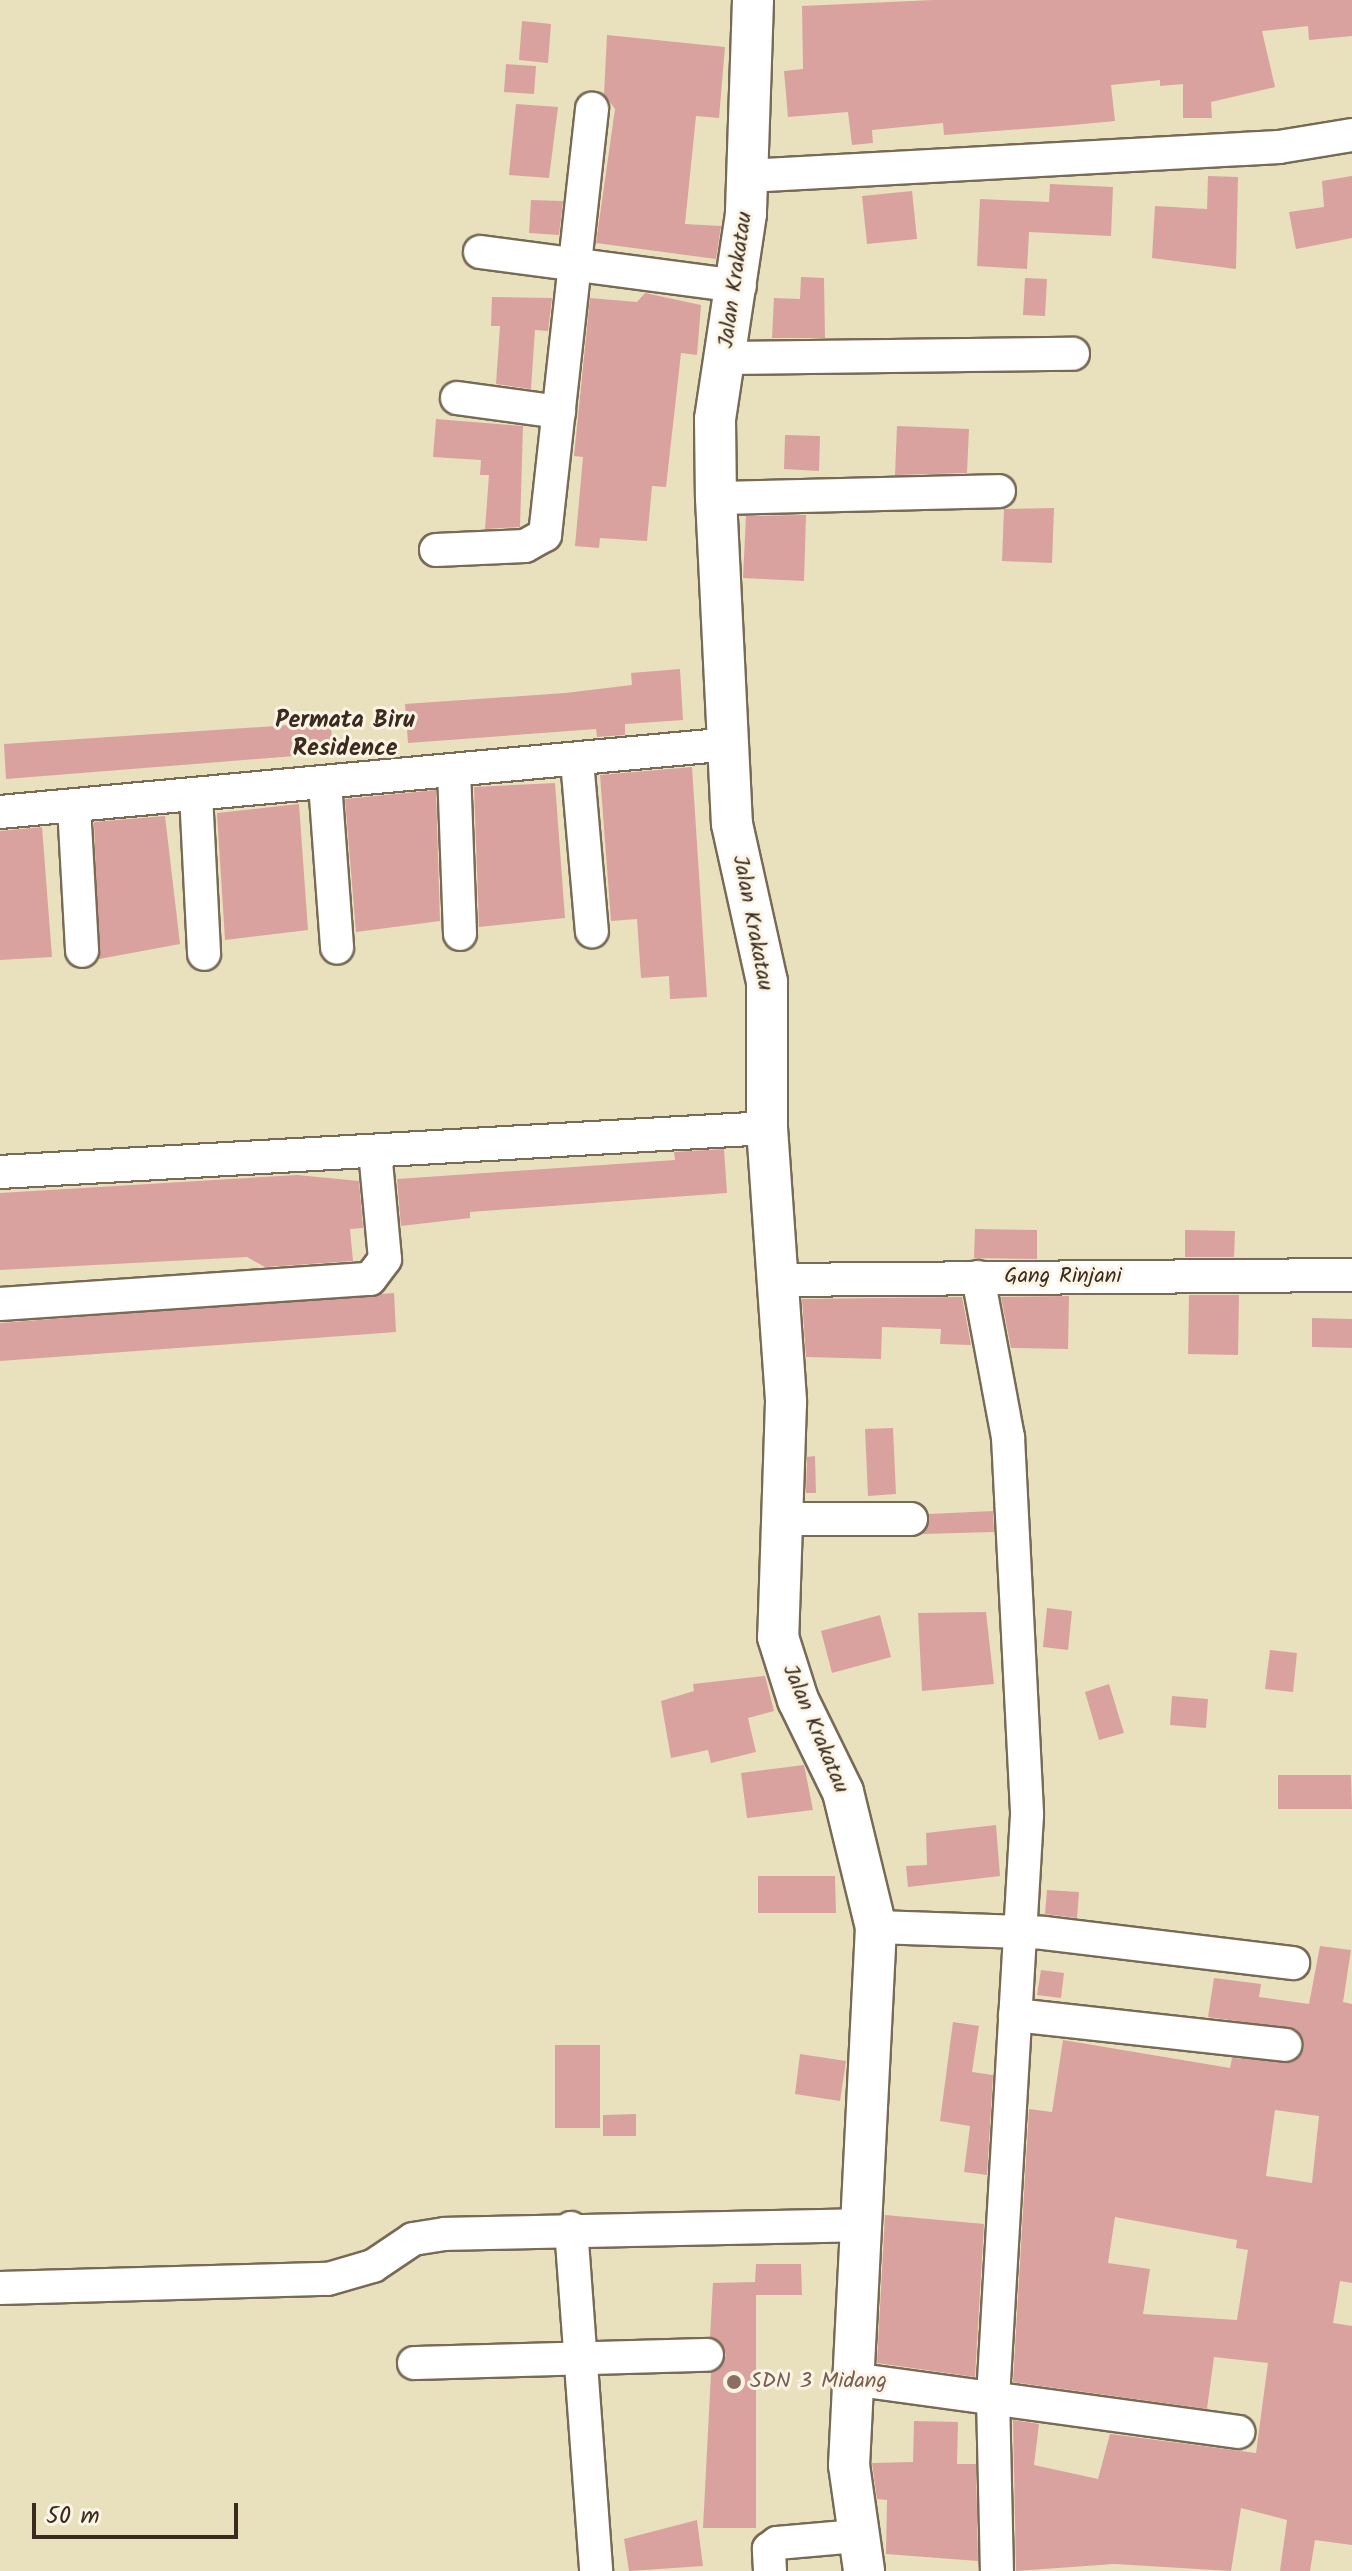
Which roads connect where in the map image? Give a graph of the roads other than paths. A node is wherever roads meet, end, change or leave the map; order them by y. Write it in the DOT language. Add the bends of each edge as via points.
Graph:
graph roads {
  1 [pos="753,0"];
  2 [pos="592,109"];
  3 [pos="1352,135"];
  4 [pos="747,176"];
  5 [pos="480,252"];
  6 [pos="573,263"];
  7 [pos="740,286"];
  8 [pos="1073,354"];
  9 [pos="726,358"];
  10 [pos="457,398"];
  11 [pos="559,412"];
  12 [pos="999,491"];
  13 [pos="716,498"];
  14 [pos="436,550"];
  15 [pos="730,744"];
  16 [pos="577,761"];
  17 [pos="454,770"];
  18 [pos="325,783"];
  19 [pos="196,794"];
  20 [pos="74,806"];
  21 [pos="0,812"];
  22 [pos="592,931"];
  23 [pos="460,934"];
  24 [pos="337,948"];
  25 [pos="82,951"];
  26 [pos="204,954"];
  27 [pos="767,1128"];
  28 [pos="375,1151"];
  29 [pos="0,1172"];
  30 [pos="1352,1275"];
  31 [pos="978,1277"];
  32 [pos="775,1280"];
  33 [pos="0,1304"];
  34 [pos="781,1519"];
  35 [pos="911,1519"];
  36 [pos="876,1927"];
  37 [pos="1023,1933"];
  38 [pos="1293,1963"];
  39 [pos="1015,2015"];
  40 [pos="1285,2045"];
  41 [pos="865,2225"];
  42 [pos="571,2228"];
  43 [pos="0,2288"];
  44 [pos="707,2355"];
  45 [pos="583,2357"];
  46 [pos="414,2363"];
  47 [pos="852,2379"];
  48 [pos="993,2397"];
  49 [pos="1238,2432"];
  50 [pos="861,2553"];
  51 [pos="596,2571"];
  52 [pos="770,2571"];
  53 [pos="997,2571"];
  1 -- 4 [label="street, Jalan Krakatau"];
  2 -- 6 [label="street"];
  3 -- 4 [label="street" via="1217,151"];
  4 -- 7 [label="street, Jalan Krakatau"];
  5 -- 6 [label="street"];
  6 -- 7 [label="street"];
  6 -- 11 [label="street"];
  7 -- 9 [label="street, Jalan Krakatau"];
  8 -- 9 [label="street"];
  9 -- 13 [label="street, Jalan Krakatau" via="715,419"];
  10 -- 11 [label="street"];
  11 -- 14 [label="street" via="545,535 525,546"];
  12 -- 13 [label="street"];
  13 -- 15 [label="street, Jalan Krakatau"];
  15 -- 16 [label="street"];
  15 -- 27 [label="street, Jalan Krakatau" via="732,824 767,982"];
  16 -- 17 [label="street"];
  16 -- 22 [label="street"];
  17 -- 18 [label="street"];
  17 -- 23 [label="street"];
  18 -- 19 [label="street"];
  18 -- 24 [label="street"];
  19 -- 20 [label="street"];
  19 -- 26 [label="street"];
  20 -- 21 [label="street"];
  20 -- 25 [label="street"];
  27 -- 28 [label="street"];
  27 -- 32 [label="street, Jalan Krakatau"];
  28 -- 29 [label="street"];
  28 -- 33 [label="street" via="385,1259 370,1279"];
  30 -- 31 [label="street, Gang Rinjani"];
  31 -- 32 [label="street, Gang Rinjani"];
  31 -- 37 [label="street" via="1010,1460 1026,1787"];
  32 -- 34 [label="street, Jalan Krakatau" via="786,1402"];
  34 -- 35 [label="street"];
  34 -- 36 [label="street, Jalan Krakatau" via="778,1637 798,1700 843,1792"];
  36 -- 37 [label="street"];
  36 -- 41 [label="street, Jalan Krakatau"];
  37 -- 38 [label="street"];
  37 -- 39 [label="street"];
  39 -- 40 [label="street"];
  39 -- 48 [label="street"];
  41 -- 42 [label="street"];
  41 -- 47 [label="street, Jalan Krakatau"];
  42 -- 43 [label="street" via="423,2237 373,2266 328,2279"];
  42 -- 45 [label="street"];
  44 -- 45 [label="street"];
  45 -- 46 [label="street"];
  45 -- 51 [label="street"];
  47 -- 48 [label="street"];
  47 -- 50 [label="street, Jalan Krakatau" via="849,2488"];
  48 -- 49 [label="street"];
  48 -- 53 [label="street"];
  50 -- 52 [label="street" via="777,2543 769,2549"];
}
